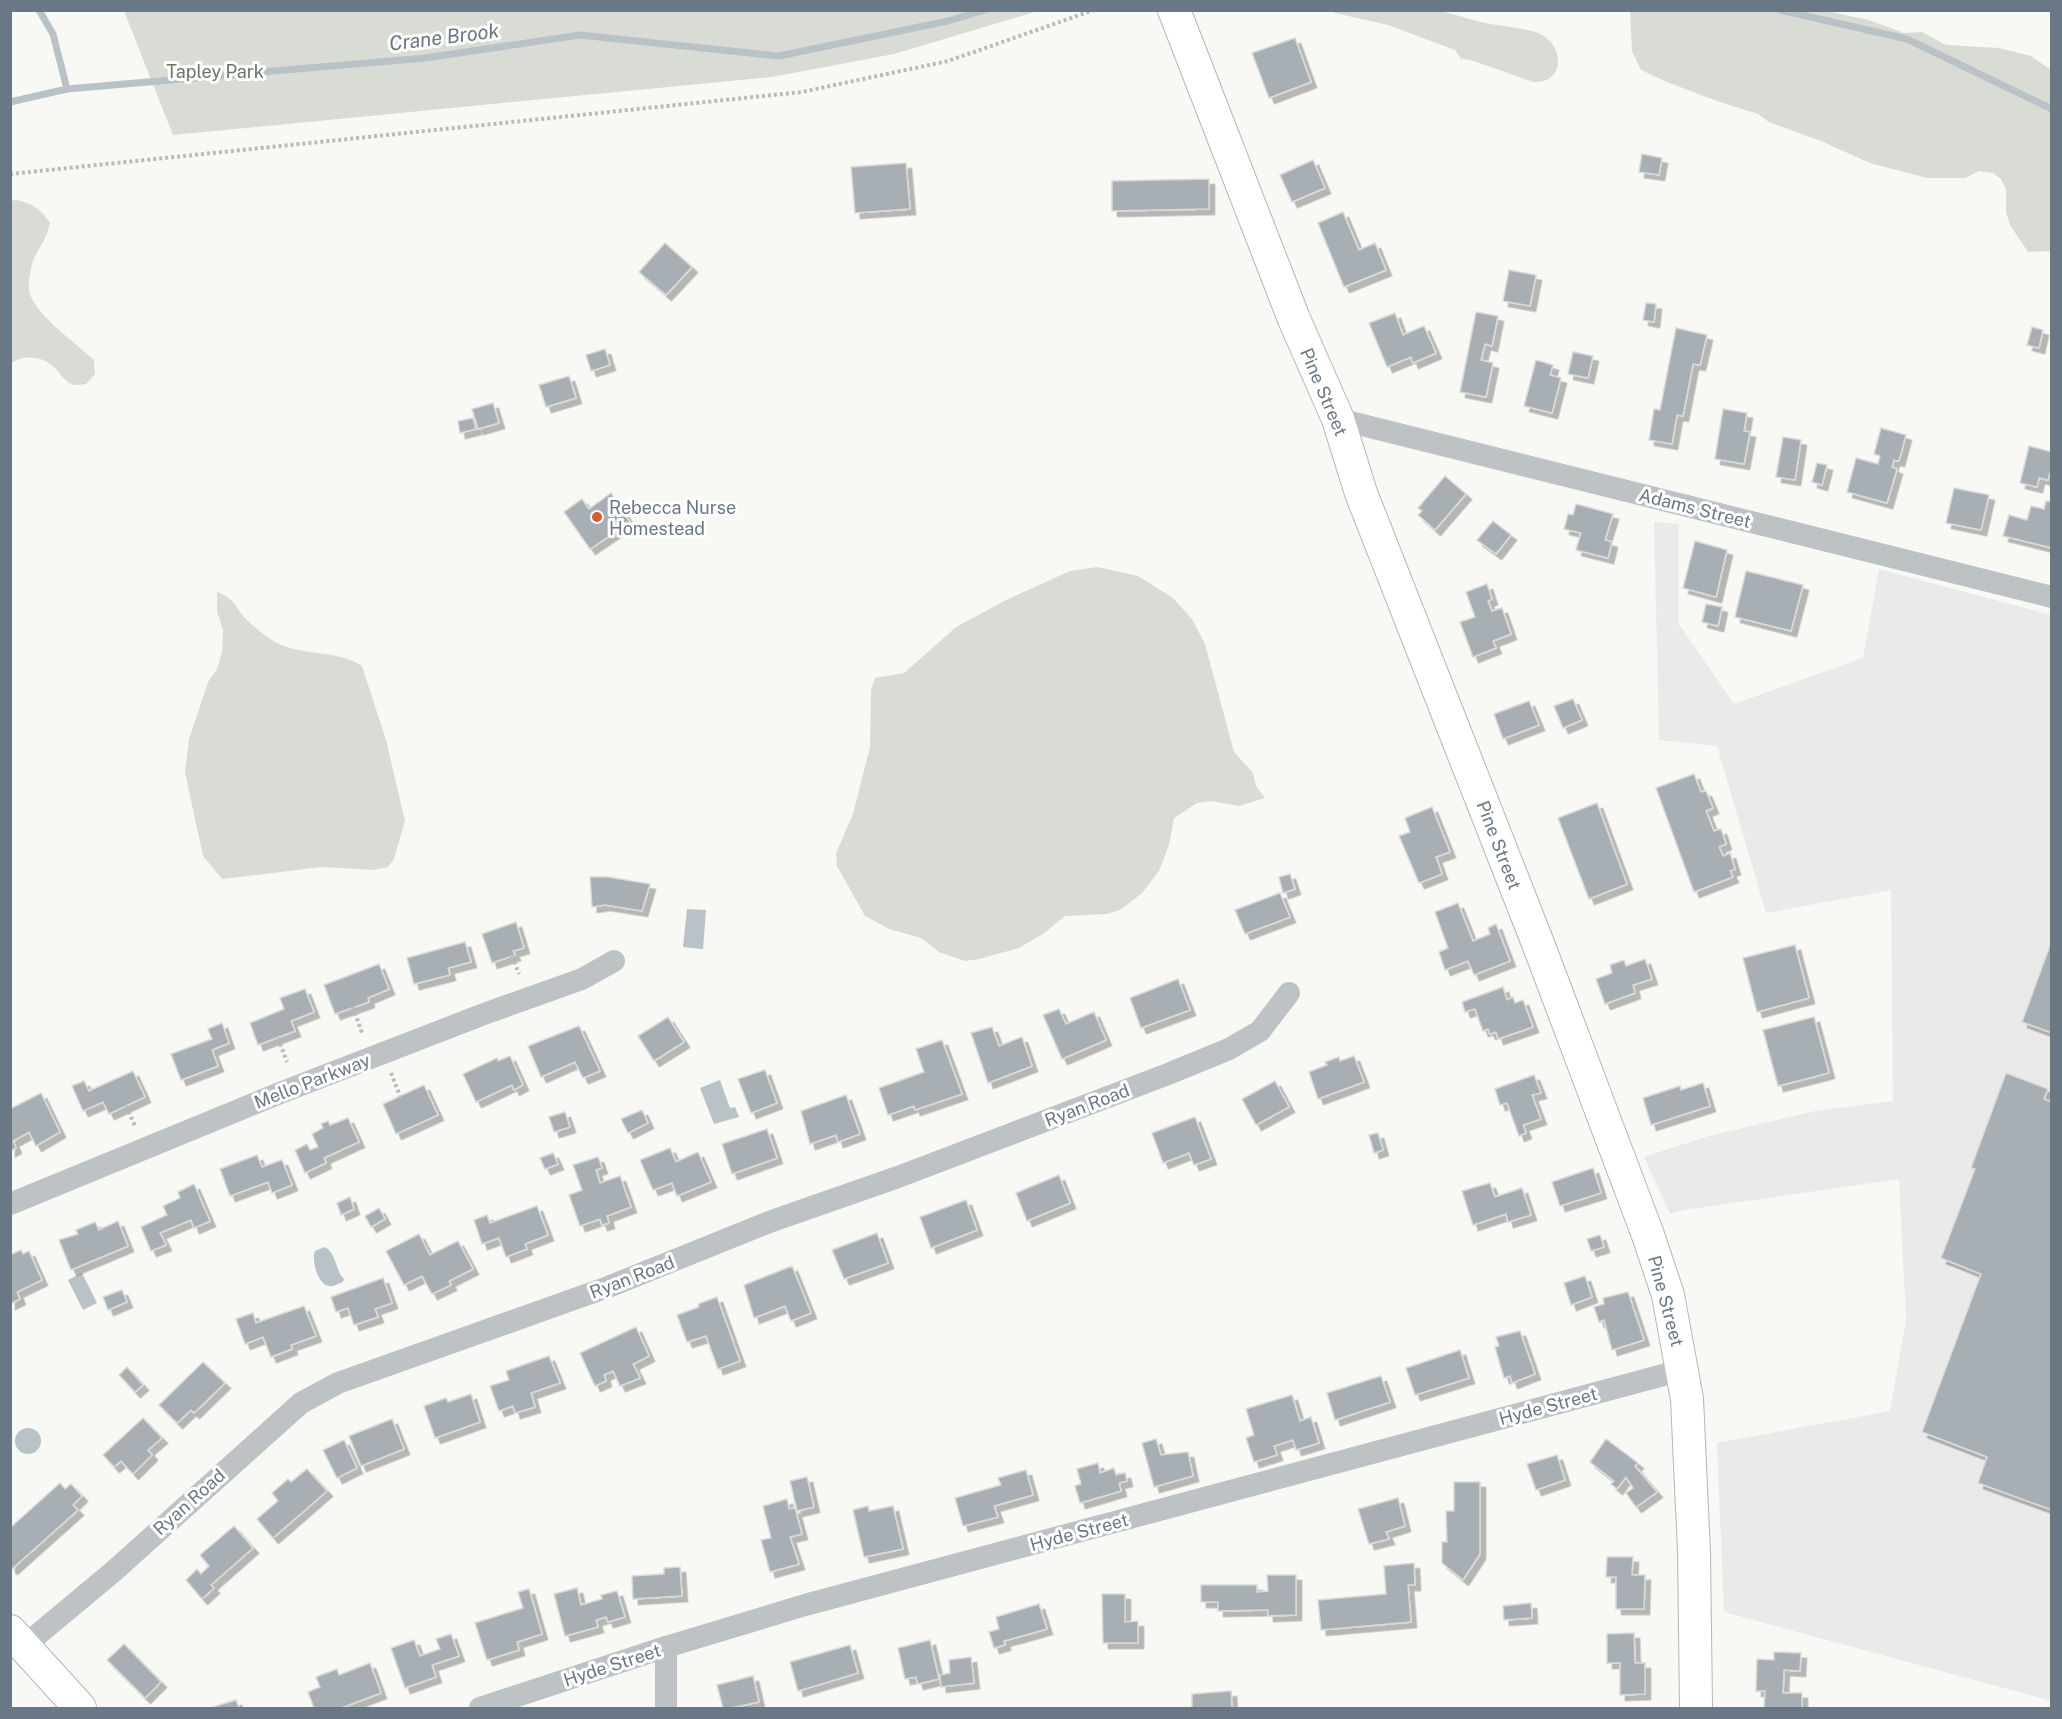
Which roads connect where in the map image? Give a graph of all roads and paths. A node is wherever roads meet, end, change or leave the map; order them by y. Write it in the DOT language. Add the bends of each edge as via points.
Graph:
graph roads {
  1 [pos="1094,10"];
  2 [pos="1174,10"];
  3 [pos="10,174"];
  4 [pos="1338,419"];
  5 [pos="2052,597"];
  6 [pos="512,956"];
  7 [pos="614,961"];
  8 [pos="519,974"];
  9 [pos="1289,993"];
  10 [pos="353,1007"];
  11 [pos="362,1033"];
  12 [pos="278,1038"];
  13 [pos="287,1062"];
  14 [pos="391,1072"];
  15 [pos="400,1096"];
  16 [pos="126,1106"];
  17 [pos="135,1126"];
  18 [pos="10,1204"];
  19 [pos="1682,1370"];
  20 [pos="17,1639"];
  21 [pos="666,1647"];
  22 [pos="80,1708"];
  23 [pos="480,1708"];
  24 [pos="666,1708"];
  25 [pos="1696,1708"];
  1 -- 3 [label="path" via="948,61 802,92"];
  2 -- 4 [label="street, Pine Street" via="1294,319"];
  4 -- 5 [label="street, Adams Street"];
  4 -- 19 [label="street, Pine Street" via="1361,493 1648,1235 1668,1295"];
  6 -- 8 [label="path"];
  7 -- 18 [label="street, Mello Parkway" via="582,979 280,1093"];
  9 -- 20 [label="street, Ryan Road" via="1260,1031 1229,1049 608,1287 329,1388 292,1410 114,1571"];
  10 -- 11 [label="path"];
  12 -- 13 [label="path"];
  14 -- 15 [label="path"];
  16 -- 17 [label="path"];
  19 -- 21 [label="street, Hyde Street" via="805,1605"];
  19 -- 25 [label="street, Pine Street" via="1688,1399"];
  20 -- 22 [label="street"];
  21 -- 23 [label="street, Hyde Street"];
  21 -- 24 [label="street"];
}
